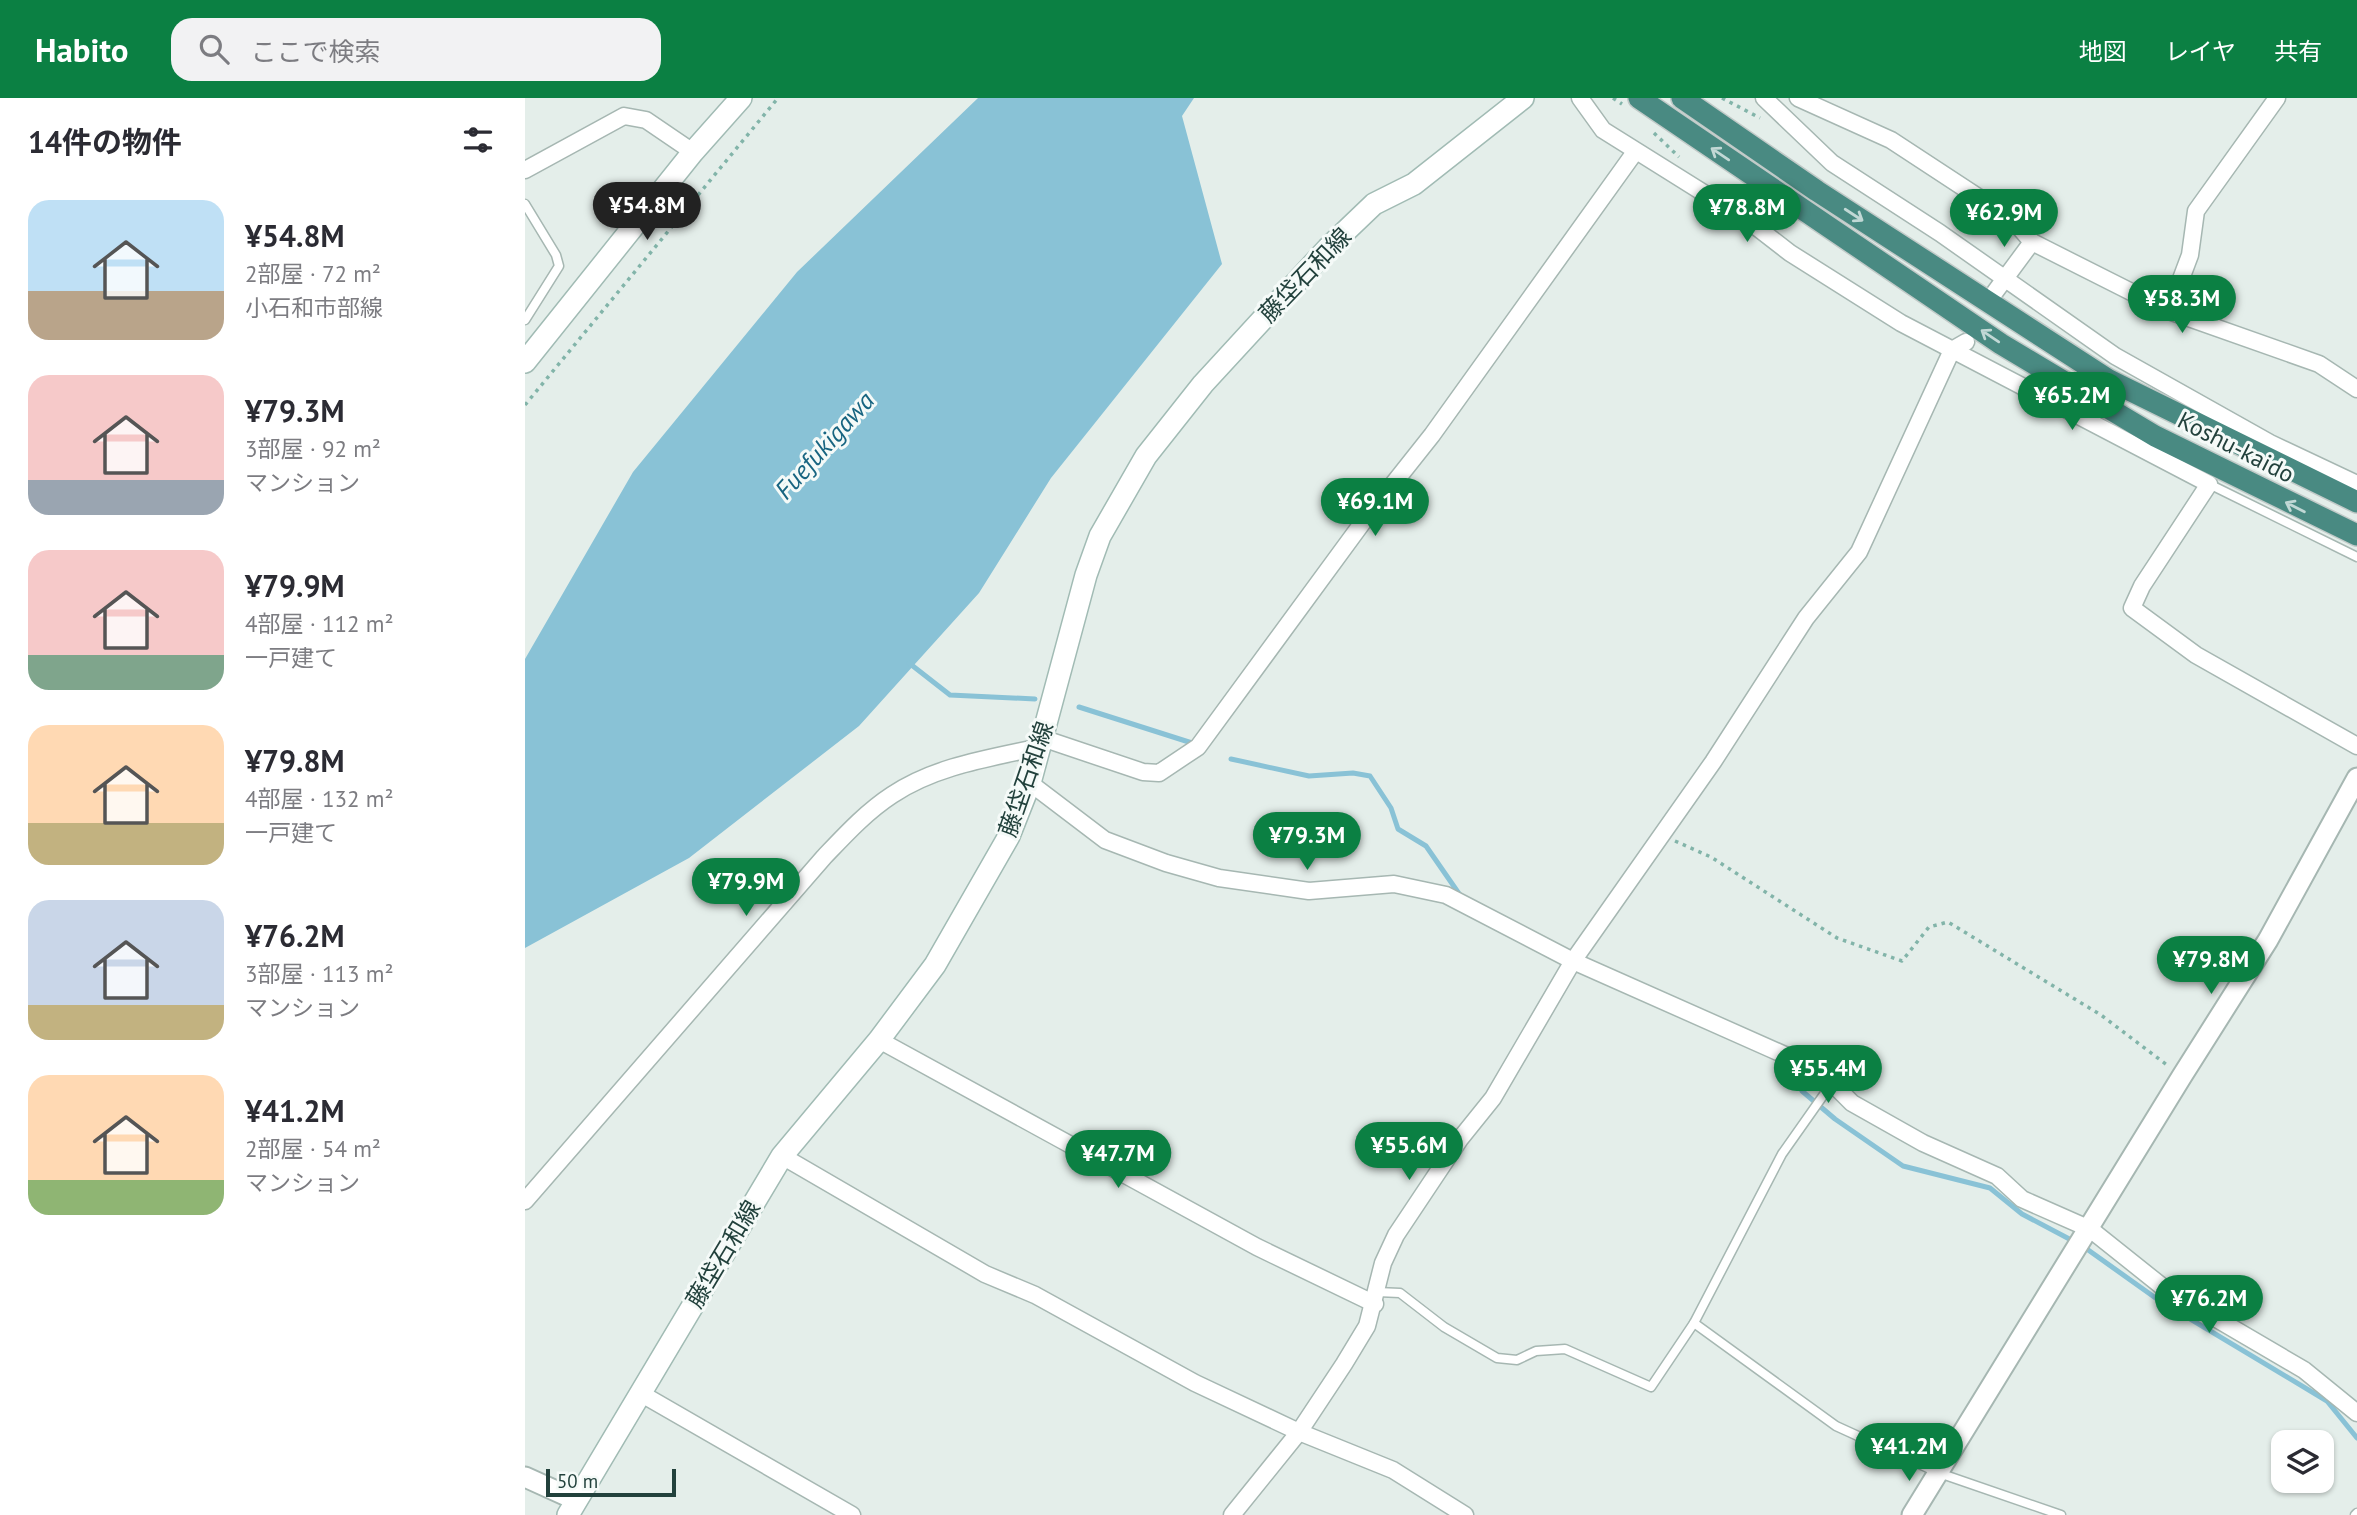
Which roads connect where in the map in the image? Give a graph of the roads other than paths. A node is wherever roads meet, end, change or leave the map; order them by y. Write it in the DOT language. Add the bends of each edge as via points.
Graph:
graph roads {
  1 [pos="741,98"];
  2 [pos="1523,98"];
  3 [pos="1580,98"];
  4 [pos="1639,98"];
  5 [pos="1764,98"];
  6 [pos="1798,98"];
  7 [pos="2277,98"];
  8 [pos="1689,103"];
  9 [pos="693,152"];
  10 [pos="1635,152"];
  11 [pos="525,170"];
  12 [pos="525,204"];
  13 [pos="2032,242"];
  14 [pos="2006,278"];
  15 [pos="1995,292"];
  16 [pos="2169,311"];
  17 [pos="525,320"];
  18 [pos="1959,346"];
  19 [pos="525,362"];
  20 [pos="2357,366"];
  21 [pos="2353,385"];
  22 [pos="2209,484"];
  23 [pos="2357,484"];
  24 [pos="2357,502"];
  25 [pos="2357,536"];
  26 [pos="2357,556"];
  27 [pos="1042,740"];
  28 [pos="2357,746"];
  29 [pos="2357,778"];
  30 [pos="1030,783"];
  31 [pos="1573,961"];
  32 [pos="879,1040"];
  33 [pos="1827,1089"];
  34 [pos="782,1156"];
  35 [pos="525,1201"];
  36 [pos="2088,1232"];
  37 [pos="1376,1298"];
  38 [pos="1694,1323"];
  39 [pos="640,1393"];
  40 [pos="2357,1413"];
  41 [pos="1299,1432"];
  42 [pos="1939,1473"];
  43 [pos="525,1477"];
  44 [pos="572,1511"];
  45 [pos="852,1515"];
  46 [pos="1232,1515"];
  47 [pos="1465,1515"];
  48 [pos="1912,1515"];
  49 [pos="2061,1515"];
  1 -- 9 [label="main road"];
  2 -- 27 [label="main road, 藤垈石和線" via="1414,184 1374,204 1203,384 1146,456 1100,536"];
  3 -- 10 [label="street" via="1603,130"];
  25 -- 4 [label="highway, Koshu-kaido, one-way" via="2155,436 2001,344"];
  5 -- 14 [label="street" via="1832,163"];
  6 -- 13 [label="street" via="1891,140 2013,220"];
  7 -- 16 [label="street" via="2196,211 2190,255"];
  8 -- 24 [label="highway, Koshu-kaido, one-way" via="2109,380"];
  9 -- 11 [label="street" via="646,120 624,116"];
  9 -- 19 [label="main road"];
  10 -- 18 [label="street" via="1901,323"];
  10 -- 27 [label="street" via="1432,435 1198,747 1159,773"];
  12 -- 17 [label="lane" via="557,255 559,266"];
  13 -- 14 [label="street"];
  13 -- 16 [label="street"];
  14 -- 15 [label="street"];
  14 -- 23 [label="street" via="2115,356 2270,443"];
  16 -- 21 [label="street" via="2319,364"];
  18 -- 22 [label="street"];
  18 -- 31 [label="street" via="1859,552 1805,618 1713,762"];
  20 -- 21 [label="street"];
  22 -- 26 [label="lane"];
  22 -- 28 [label="street" via="2131,608 2196,655"];
  27 -- 30 [label="main road, 藤垈石和線"];
  27 -- 35 [label="street" via="939,772 893,794 861,819"];
  29 -- 36 [label="street" via="2268,940"];
  30 -- 31 [label="street" via="1105,840 1165,863 1219,878 1309,891 1394,884 1446,894"];
  30 -- 32 [label="main road, 藤垈石和線" via="1009,836 935,965"];
  31 -- 33 [label="street" via="1787,1056"];
  31 -- 37 [label="street" via="1493,1098 1397,1235 1383,1262"];
  32 -- 34 [label="main road, 藤垈石和線"];
  32 -- 37 [label="street" via="1257,1247"];
  33 -- 36 [label="street" via="1923,1143 1997,1176 2022,1199"];
  33 -- 38 [label="lane" via="1770,1176"];
  34 -- 39 [label="main road, 藤垈石和線"];
  34 -- 41 [label="street" via="985,1274"];
  36 -- 40 [label="street" via="2164,1288 2304,1370"];
  36 -- 42 [label="street"];
  37 -- 38 [label="lane" via="1400,1293 1444,1327 1497,1358 1517,1360 1536,1351 1565,1349 1651,1387"];
  37 -- 41 [label="street" via="1367,1326"];
  38 -- 42 [label="lane" via="1836,1426"];
  39 -- 44 [label="main road, 藤垈石和線"];
  39 -- 45 [label="street"];
  41 -- 46 [label="street"];
  41 -- 47 [label="street" via="1393,1470"];
  42 -- 48 [label="street"];
  42 -- 49 [label="lane"];
  43 -- 44 [label="street"];
}
